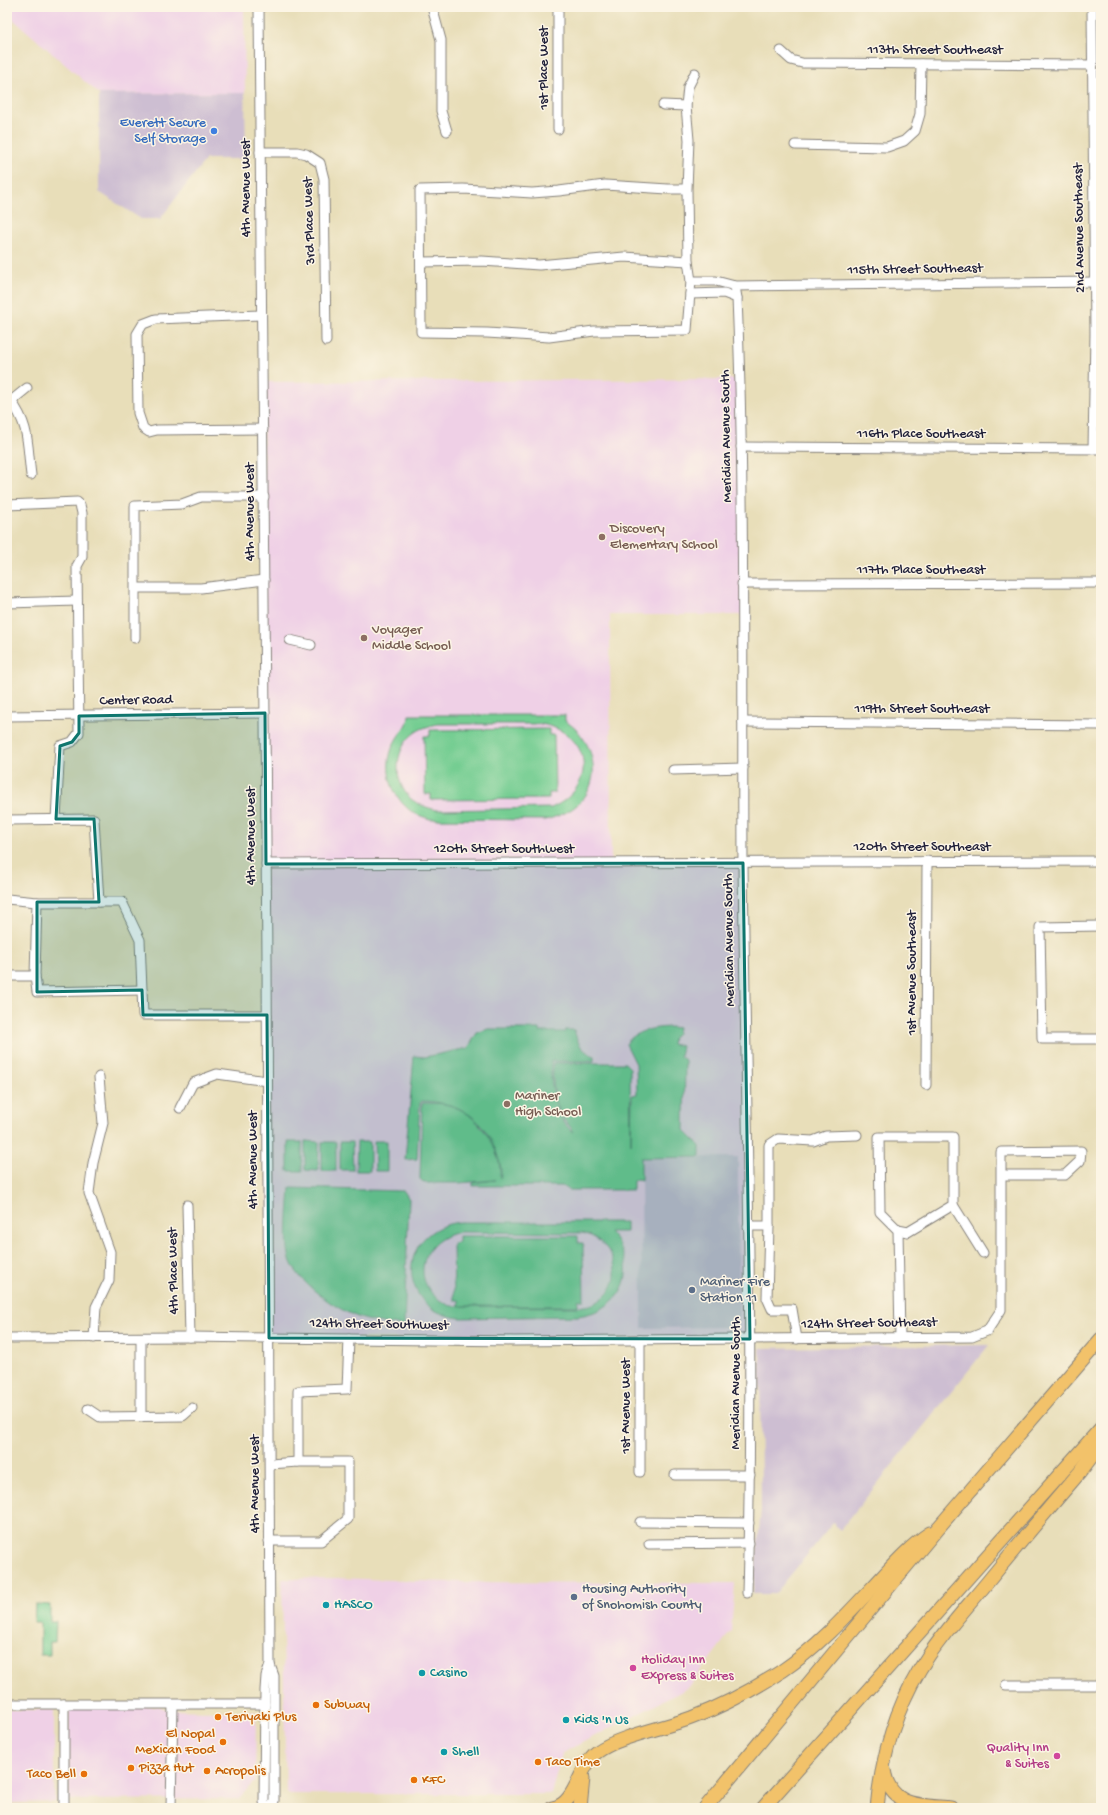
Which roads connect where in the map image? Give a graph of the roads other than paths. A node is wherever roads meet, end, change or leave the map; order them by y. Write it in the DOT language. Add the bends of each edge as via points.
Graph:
graph roads {
  1 [pos="259,7"];
  2 [pos="432,7"];
  3 [pos="558,7"];
  4 [pos="1092,7"];
  5 [pos="781,51"];
  6 [pos="921,64"];
  7 [pos="1093,65"];
  8 [pos="695,73"];
  9 [pos="663,105"];
  10 [pos="686,106"];
  11 [pos="558,129"];
  12 [pos="447,131"];
  13 [pos="795,145"];
  14 [pos="260,152"];
  15 [pos="687,188"];
  16 [pos="688,261"];
  17 [pos="421,262"];
  18 [pos="691,281"];
  19 [pos="1094,282"];
  20 [pos="735,286"];
  21 [pos="690,294"];
  22 [pos="737,298"];
  23 [pos="260,315"];
  24 [pos="326,341"];
  25 [pos="1098,384"];
  26 [pos="27,388"];
  27 [pos="9,400"];
  28 [pos="263,429"];
  29 [pos="741,447"];
  30 [pos="1097,449"];
  31 [pos="31,475"];
  32 [pos="264,497"];
  33 [pos="7,504"];
  34 [pos="264,580"];
  35 [pos="1101,583"];
  36 [pos="742,584"];
  37 [pos="136,588"];
  38 [pos="77,601"];
  39 [pos="7,603"];
  40 [pos="135,638"];
  41 [pos="290,640"];
  42 [pos="310,645"];
  43 [pos="265,713"];
  44 [pos="7,716"];
  45 [pos="78,716"];
  46 [pos="742,722"];
  47 [pos="1101,725"];
  48 [pos="743,768"];
  49 [pos="673,770"];
  50 [pos="7,820"];
  51 [pos="56,820"];
  52 [pos="927,861"];
  53 [pos="1101,861"];
  54 [pos="743,863"];
  55 [pos="266,864"];
  56 [pos="7,899"];
  57 [pos="37,902"];
  58 [pos="99,902"];
  59 [pos="1101,926"];
  60 [pos="7,976"];
  61 [pos="35,976"];
  62 [pos="142,990"];
  63 [pos="267,1015"];
  64 [pos="1101,1039"];
  65 [pos="99,1077"];
  66 [pos="267,1080"];
  67 [pos="926,1085"];
  68 [pos="180,1108"];
  69 [pos="857,1135"];
  70 [pos="1001,1175"];
  71 [pos="187,1204"];
  72 [pos="954,1205"];
  73 [pos="748,1226"];
  74 [pos="768,1226"];
  75 [pos="898,1230"];
  76 [pos="983,1253"];
  77 [pos="190,1337"];
  78 [pos="7,1338"];
  79 [pos="94,1338"];
  80 [pos="141,1338"];
  81 [pos="269,1338"];
  82 [pos="900,1338"];
  83 [pos="349,1339"];
  84 [pos="750,1339"];
  85 [pos="797,1339"];
  86 [pos="1101,1339"];
  87 [pos="640,1340"];
  88 [pos="88,1408"];
  89 [pos="192,1408"];
  90 [pos="141,1417"];
  91 [pos="1101,1428"];
  92 [pos="1101,1444"];
  93 [pos="298,1462"];
  94 [pos="270,1464"];
  95 [pos="640,1472"];
  96 [pos="675,1475"];
  97 [pos="750,1475"];
  98 [pos="640,1522"];
  99 [pos="749,1523"];
  100 [pos="938,1528"];
  101 [pos="269,1541"];
  102 [pos="749,1543"];
  103 [pos="649,1544"];
  104 [pos="747,1593"];
  105 [pos="270,1665"];
  106 [pos="1006,1685"];
  107 [pos="1101,1685"];
  108 [pos="7,1704"];
  109 [pos="64,1704"];
  110 [pos="265,1704"];
  111 [pos="173,1705"];
  112 [pos="883,1765"];
  113 [pos="585,1768"];
  114 [pos="64,1808"];
  115 [pos="171,1808"];
  116 [pos="266,1808"];
  117 [pos="271,1808"];
  118 [pos="552,1808"];
  119 [pos="580,1808"];
  120 [pos="705,1808"];
  121 [pos="763,1808"];
  122 [pos="877,1808"];
  123 [pos="951,1808"];
  1 -- 14 [label="street, 4th Avenue West"];
  2 -- 12 [label="street" via="440,40 441,111"];
  3 -- 11 [label="street, 1st Place West"];
  4 -- 7 [label="street, 2nd Avenue Southeast"];
  5 -- 6 [label="street, 113th Street Southeast" via="791,60 802,63"];
  6 -- 7 [label="street, 113th Street Southeast"];
  6 -- 13 [label="street" via="920,114 915,131 904,141 887,147"];
  7 -- 19 [label="street, 2nd Avenue Southeast"];
  8 -- 10 [label="street" via="688,86"];
  9 -- 10 [label="street"];
  10 -- 15 [label="street" via="689,140"];
  14 -- 23 [label="street, 4th Avenue West"];
  14 -- 24 [label="street, 3rd Place West" via="297,152 306,154 320,163 324,179"];
  15 -- 16 [label="street"];
  15 -- 17 [label="street" via="606,185 532,193 462,189 420,190"];
  16 -- 17 [label="street" via="624,257 539,265 482,261"];
  16 -- 18 [label="street"];
  17 -- 21 [label="street" via="421,332 549,337 601,330 687,330"];
  18 -- 20 [label="street, 115th Street Southeast" via="716,281"];
  18 -- 21 [label="street"];
  19 -- 20 [label="street, 115th Street Southeast"];
  19 -- 25 [label="street, 2nd Avenue Southeast"];
  20 -- 22 [label="street, Meridian Avenue South"];
  21 -- 22 [label="street" via="724,293"];
  22 -- 29 [label="street, Meridian Avenue South"];
  23 -- 28 [label="street, 4th Avenue West"];
  23 -- 28 [label="street" via="156,319 143,324 137,334 138,413 143,428 149,432"];
  25 -- 30 [label="street, 2nd Avenue Southeast"];
  26 -- 27 [label="street"];
  27 -- 31 [label="street" via="21,414 26,428"];
  28 -- 32 [label="street, 4th Avenue West"];
  29 -- 30 [label="street, 116th Place Southeast"];
  29 -- 36 [label="street, Meridian Avenue South"];
  32 -- 34 [label="street, 4th Avenue West"];
  32 -- 37 [label="street" via="200,497 182,504 136,506"];
  33 -- 38 [label="street" via="76,502 80,505 82,558 76,566"];
  34 -- 37 [label="street" via="201,588"];
  34 -- 43 [label="street, 4th Avenue West"];
  35 -- 36 [label="street, 117th Place Southeast"];
  36 -- 46 [label="street, Meridian Avenue South"];
  37 -- 40 [label="street"];
  38 -- 39 [label="street"];
  38 -- 45 [label="street"];
  41 -- 42 [label="street"];
  43 -- 45 [label="street, Center Road"];
  43 -- 55 [label="street, 4th Avenue West"];
  44 -- 45 [label="street, Center Road"];
  45 -- 51 [label="street" via="79,733 72,742 60,746"];
  46 -- 47 [label="street, 119th Street Southeast"];
  46 -- 48 [label="street, Meridian Avenue South"];
  48 -- 49 [label="street"];
  48 -- 54 [label="street, Meridian Avenue South"];
  50 -- 51 [label="street"];
  51 -- 58 [label="street" via="94,819"];
  52 -- 53 [label="street, 120th Street Southeast"];
  52 -- 54 [label="street, 120th Street Southeast"];
  52 -- 67 [label="street, 1st Avenue Southeast"];
  54 -- 55 [label="street, 120th Street Southwest"];
  54 -- 73 [label="street, Meridian Avenue South"];
  55 -- 63 [label="street, 4th Avenue West"];
  56 -- 57 [label="street"];
  57 -- 58 [label="street"];
  57 -- 61 [label="street"];
  58 -- 62 [label="street" via="122,902 140,940"];
  59 -- 64 [label="street" via="1040,927 1042,1039"];
  60 -- 61 [label="street"];
  61 -- 62 [label="street" via="37,992"];
  62 -- 63 [label="street" via="143,1015"];
  63 -- 66 [label="street, 4th Avenue West"];
  65 -- 79 [label="street" via="103,1123 93,1163 89,1194 110,1252 109,1280 96,1306"];
  66 -- 68 [label="street" via="217,1074 193,1083"];
  66 -- 81 [label="street, 4th Avenue West"];
  69 -- 74 [label="street" via="826,1136 813,1141 778,1139 769,1145"];
  70 -- 70 [label="street" via="1001,1152 1081,1151 1080,1161 1065,1175"];
  70 -- 82 [label="street, 124th Street Southeast" via="1001,1310 987,1331 972,1337"];
  71 -- 77 [label="street, 4th Place West"];
  72 -- 75 [label="street" via="908,1232"];
  72 -- 75 [label="street" via="952,1137 880,1137 880,1212"];
  72 -- 76 [label="street"];
  73 -- 74 [label="street"];
  73 -- 84 [label="street, Meridian Avenue South"];
  74 -- 85 [label="street" via="767,1298 772,1309 792,1309"];
  75 -- 82 [label="street"];
  77 -- 80 [label="street, 124th Street Southwest"];
  77 -- 81 [label="street, 124th Street Southwest"];
  78 -- 79 [label="street, 124th Street Southwest"];
  79 -- 80 [label="street, 124th Street Southwest"];
  80 -- 90 [label="street"];
  81 -- 83 [label="street, 124th Street Southwest"];
  81 -- 94 [label="street, 4th Avenue West"];
  82 -- 85 [label="street, 124th Street Southeast"];
  83 -- 87 [label="street, 124th Street Southwest"];
  83 -- 93 [label="street" via="347,1388 298,1390"];
  84 -- 85 [label="street, 124th Street Southeast"];
  84 -- 87 [label="street, 124th Street Southwest"];
  84 -- 97 [label="street, Meridian Avenue South"];
  86 -- 100 [label="highway"];
  87 -- 95 [label="street, 1st Avenue West"];
  88 -- 90 [label="street" via="100,1417"];
  89 -- 90 [label="street" via="183,1416"];
  91 -- 121 [label="highway"];
  92 -- 112 [label="highway" via="928,1656 902,1704"];
  93 -- 94 [label="street"];
  93 -- 101 [label="street" via="348,1462 348,1519 321,1541"];
  94 -- 101 [label="street, 4th Avenue West"];
  96 -- 97 [label="street"];
  97 -- 99 [label="street, Meridian Avenue South"];
  98 -- 99 [label="street"];
  99 -- 102 [label="street, Meridian Avenue South"];
  100 -- 113 [label="highway" via="913,1544 845,1618 783,1670 732,1699 691,1718 604,1748 589,1759"];
  100 -- 120 [label="highway"];
  101 -- 105 [label="street, 4th Avenue West"];
  102 -- 103 [label="street"];
  102 -- 104 [label="street, Meridian Avenue South"];
  105 -- 110 [label="street, 4th Avenue West" via="266,1676"];
  105 -- 117 [label="street, 4th Avenue West" via="274,1676 274,1800"];
  106 -- 107 [label="street"];
  108 -- 109 [label="street"];
  109 -- 111 [label="street"];
  109 -- 114 [label="street"];
  110 -- 111 [label="street"];
  110 -- 116 [label="street, 4th Avenue West"];
  111 -- 115 [label="street"];
  112 -- 122 [label="highway"];
  112 -- 123 [label="highway" via="887,1785 900,1799"];
  113 -- 118 [label="highway" via="567,1801"];
  113 -- 119 [label="highway"];
}
